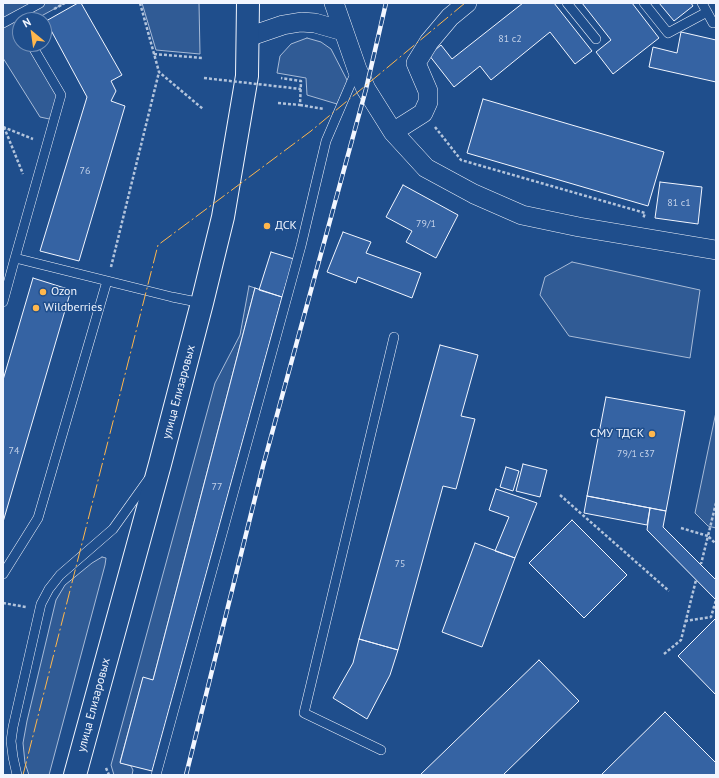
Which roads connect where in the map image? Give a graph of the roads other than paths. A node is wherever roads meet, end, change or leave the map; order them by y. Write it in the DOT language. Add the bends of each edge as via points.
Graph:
graph roads {
  1 [pos="40,3"];
  2 [pos="248,3"];
  3 [pos="334,3"];
  4 [pos="468,3"];
  5 [pos="567,3"];
  6 [pos="644,3"];
  7 [pos="702,3"];
  8 [pos="24,12"];
  9 [pos="707,12"];
  10 [pos="12,18"];
  11 [pos="3,23"];
  12 [pos="713,23"];
  13 [pos="343,31"];
  14 [pos="248,37"];
  15 [pos="596,39"];
  16 [pos="36,52"];
  17 [pos="357,69"];
  18 [pos="393,132"];
  19 [pos="716,250"];
  20 [pos="15,258"];
  21 [pos="107,281"];
  22 [pos="3,302"];
  23 [pos="202,303"];
  24 [pos="394,337"];
  25 [pos="160,464"];
  26 [pos="3,574"];
  27 [pos="382,750"];
  28 [pos="17,775"];
  29 [pos="75,775"];
  30 [pos="156,775"];
  1 -- 8 [label="lane"];
  2 -- 14 [label="main road, улица Елизаровых"];
  3 -- 13 [label="street"];
  4 -- 18 [label="street" via="450,17 416,63 428,91 428,102 423,113"];
  5 -- 15 [label="lane"];
  6 -- 9 [label="lane" via="668,33"];
  7 -- 9 [label="lane"];
  9 -- 12 [label="lane"];
  10 -- 11 [label="lane"];
  13 -- 14 [label="street" via="316,23 301,22 283,25"];
  13 -- 17 [label="street"];
  14 -- 23 [label="main road, улица Елизаровых" via="247,76 236,145 223,217"];
  16 -- 20 [label="lane" via="61,95"];
  17 -- 18 [label="street" via="366,89"];
  17 -- 30 [label="lane" via="326,141 301,246"];
  18 -- 19 [label="street" via="426,168 474,194 522,215"];
  20 -- 21 [label="lane"];
  20 -- 22 [label="lane"];
  21 -- 23 [label="lane"];
  21 -- 26 [label="lane" via="38,518"];
  23 -- 25 [label="main road, улица Елизаровых"];
  24 -- 27 [label="lane" via="304,713"];
  25 -- 28 [label="lane" via="113,528 60,575 41,604 11,741"];
  25 -- 29 [label="main road, улица Елизаровых"];
}
